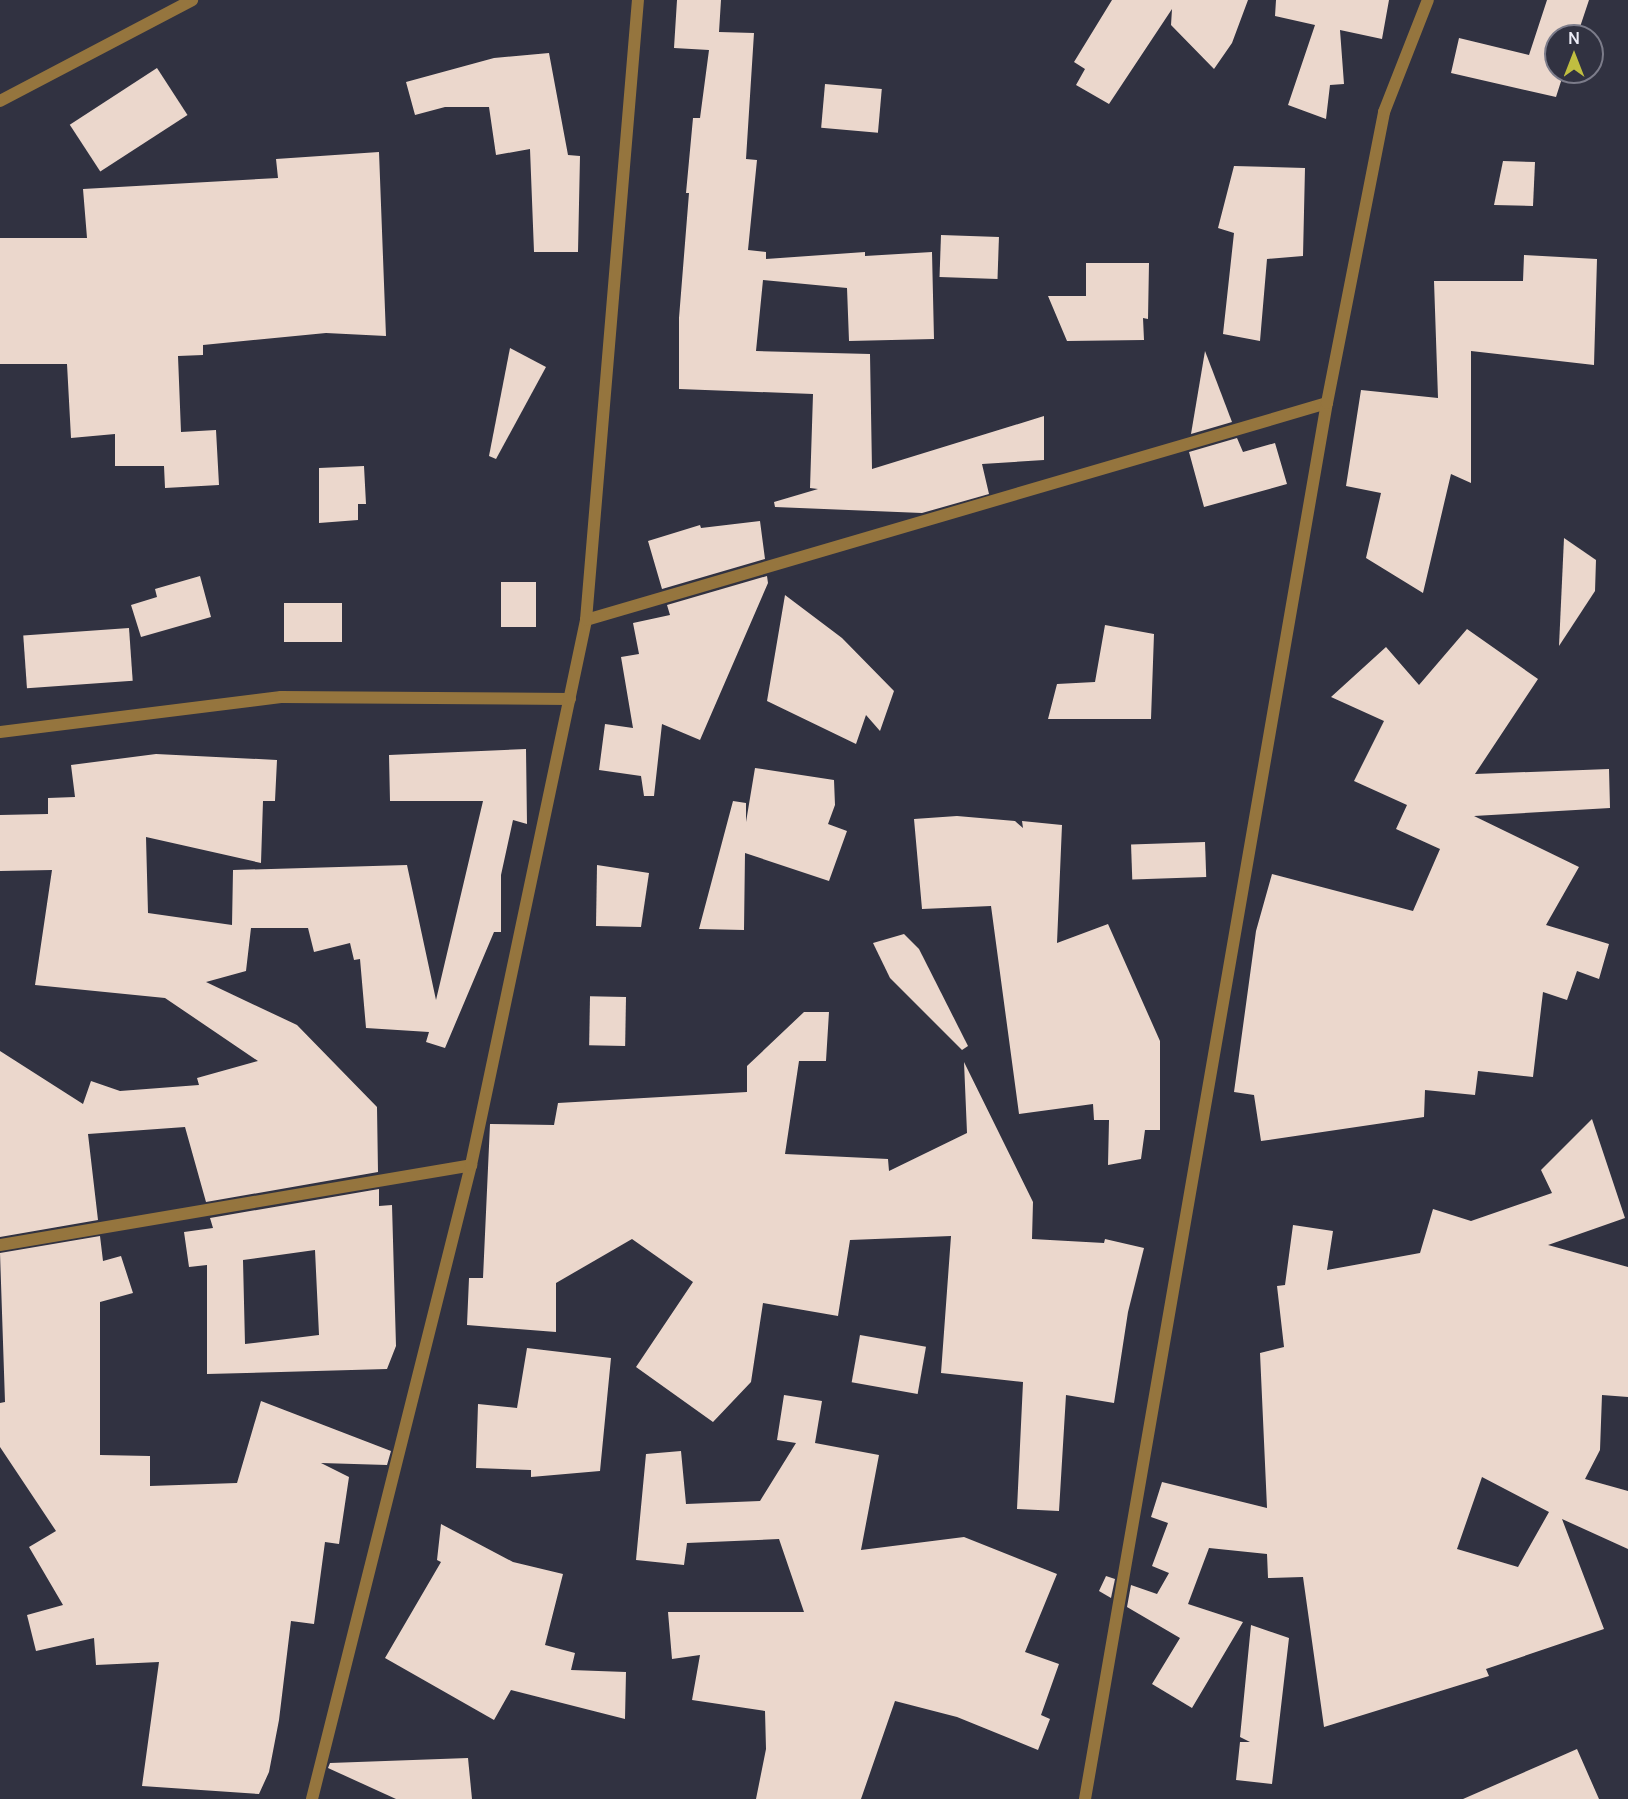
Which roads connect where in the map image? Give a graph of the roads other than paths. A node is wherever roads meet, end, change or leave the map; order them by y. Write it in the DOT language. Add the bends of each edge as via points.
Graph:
graph roads {
  1 [pos="192,0"];
  2 [pos="638,0"];
  3 [pos="1428,0"];
  4 [pos="0,102"];
  5 [pos="1327,403"];
  6 [pos="586,620"];
  7 [pos="570,699"];
  8 [pos="0,732"];
  9 [pos="471,1165"];
  10 [pos="0,1245"];
  11 [pos="312,1799"];
  12 [pos="1085,1799"];
  1 -- 4 [label="street"];
  2 -- 6 [label="street"];
  3 -- 5 [label="street" via="1384,112"];
  5 -- 6 [label="street"];
  5 -- 12 [label="street"];
  6 -- 7 [label="street"];
  7 -- 8 [label="street" via="281,697"];
  7 -- 9 [label="street"];
  9 -- 10 [label="street"];
  9 -- 11 [label="street"];
}
